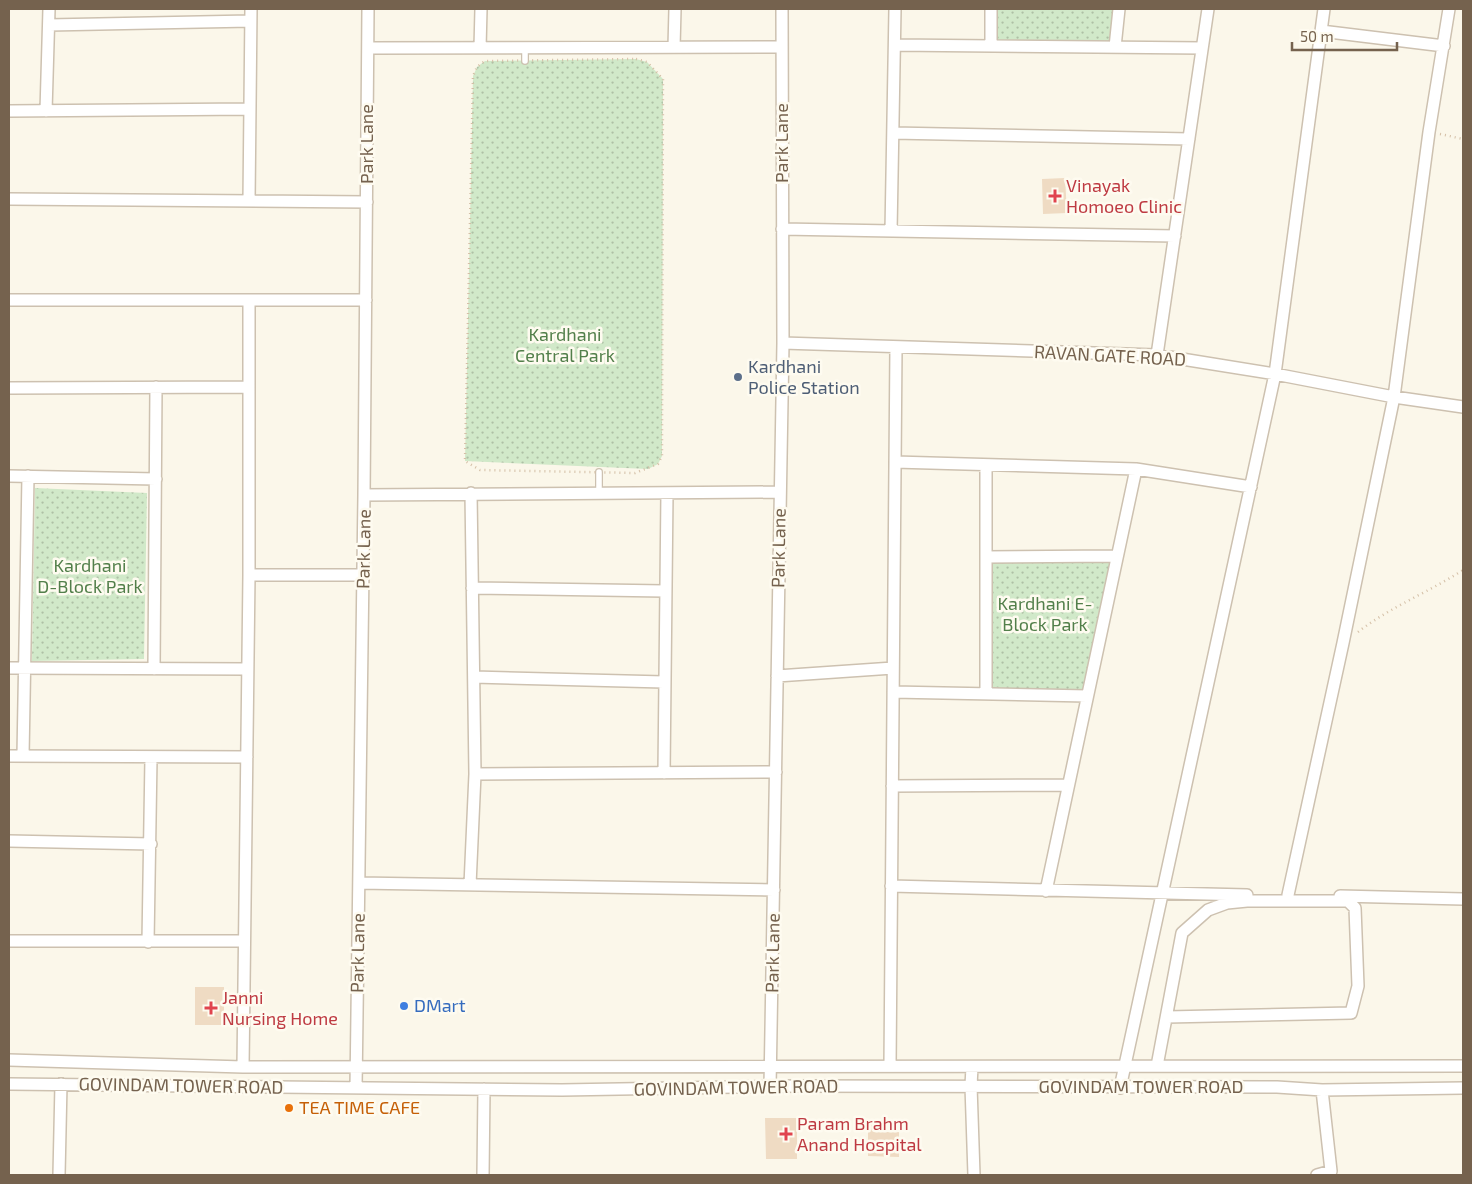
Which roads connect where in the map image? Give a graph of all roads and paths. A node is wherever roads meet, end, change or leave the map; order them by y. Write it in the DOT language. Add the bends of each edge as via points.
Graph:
graph roads {
  1 [pos="49,9"];
  2 [pos="250,9"];
  3 [pos="368,9"];
  4 [pos="481,9"];
  5 [pos="675,9"];
  6 [pos="782,9"];
  7 [pos="895,9"];
  8 [pos="992,9"];
  9 [pos="1119,9"];
  10 [pos="1208,9"];
  11 [pos="1324,9"];
  12 [pos="1449,9"];
  13 [pos="250,21"];
  14 [pos="49,25"];
  15 [pos="1321,31"];
  16 [pos="895,45"];
  17 [pos="991,45"];
  18 [pos="1444,46"];
  19 [pos="674,47"];
  20 [pos="782,47"];
  21 [pos="1115,47"];
  22 [pos="368,48"];
  23 [pos="480,48"];
  24 [pos="526,48"];
  25 [pos="1202,48"];
  26 [pos="525,61"];
  27 [pos="250,109"];
  28 [pos="46,110"];
  29 [pos="9,111"];
  30 [pos="1429,132"];
  31 [pos="893,133"];
  32 [pos="1189,139"];
  33 [pos="1463,139"];
  34 [pos="9,199"];
  35 [pos="250,201"];
  36 [pos="366,202"];
  37 [pos="782,229"];
  38 [pos="891,231"];
  39 [pos="1175,236"];
  40 [pos="9,300"];
  41 [pos="249,300"];
  42 [pos="366,300"];
  43 [pos="783,343"];
  44 [pos="896,347"];
  45 [pos="1157,355"];
  46 [pos="1275,374"];
  47 [pos="156,387"];
  48 [pos="249,387"];
  49 [pos="9,388"];
  50 [pos="1394,397"];
  51 [pos="1463,406"];
  52 [pos="895,462"];
  53 [pos="986,465"];
  54 [pos="1136,469"];
  55 [pos="599,472"];
  56 [pos="9,476"];
  57 [pos="28,476"];
  58 [pos="156,479"];
  59 [pos="1251,487"];
  60 [pos="780,492"];
  61 [pos="471,493"];
  62 [pos="599,493"];
  63 [pos="667,493"];
  64 [pos="364,495"];
  65 [pos="1117,556"];
  66 [pos="986,557"];
  67 [pos="1463,570"];
  68 [pos="249,575"];
  69 [pos="363,575"];
  70 [pos="472,588"];
  71 [pos="664,591"];
  72 [pos="1343,643"];
  73 [pos="9,668"];
  74 [pos="25,668"];
  75 [pos="893,668"];
  76 [pos="154,669"];
  77 [pos="248,669"];
  78 [pos="777,676"];
  79 [pos="474,677"];
  80 [pos="664,682"];
  81 [pos="893,692"];
  82 [pos="986,694"];
  83 [pos="1087,696"];
  84 [pos="9,756"];
  85 [pos="23,756"];
  86 [pos="247,757"];
  87 [pos="151,758"];
  88 [pos="776,772"];
  89 [pos="664,773"];
  90 [pos="475,774"];
  91 [pos="1068,785"];
  92 [pos="892,786"];
  93 [pos="9,841"];
  94 [pos="151,844"];
  95 [pos="359,883"];
  96 [pos="470,885"];
  97 [pos="891,886"];
  98 [pos="774,890"];
  99 [pos="1046,891"];
  100 [pos="1163,894"];
  101 [pos="1288,895"];
  102 [pos="1463,900"];
  103 [pos="244,940"];
  104 [pos="9,941"];
  105 [pos="148,942"];
  106 [pos="1166,1017"];
  107 [pos="9,1060"];
  108 [pos="770,1066"];
  109 [pos="890,1066"];
  110 [pos="1126,1066"];
  111 [pos="1157,1066"];
  112 [pos="1463,1066"];
  113 [pos="243,1067"];
  114 [pos="356,1067"];
  115 [pos="972,1067"];
  116 [pos="9,1084"];
  117 [pos="61,1084"];
  118 [pos="971,1086"];
  119 [pos="770,1087"];
  120 [pos="356,1088"];
  121 [pos="1120,1088"];
  122 [pos="1463,1088"];
  123 [pos="484,1089"];
  124 [pos="1322,1090"];
  125 [pos="1331,1173"];
  126 [pos="59,1175"];
  127 [pos="483,1175"];
  128 [pos="974,1175"];
  129 [pos="1317,1175"];
  1 -- 14 [label="street"];
  2 -- 13 [label="street"];
  3 -- 22 [label="street, Park Lane"];
  4 -- 23 [label="street"];
  5 -- 19 [label="street"];
  6 -- 20 [label="street, Park Lane"];
  7 -- 16 [label="street"];
  8 -- 17 [label="street"];
  9 -- 21 [label="street"];
  10 -- 25 [label="street"];
  11 -- 15 [label="street"];
  12 -- 18 [label="street"];
  13 -- 14 [label="street"];
  13 -- 27 [label="street"];
  14 -- 28 [label="street"];
  15 -- 18 [label="street"];
  15 -- 46 [label="street"];
  16 -- 17 [label="street"];
  16 -- 31 [label="street"];
  17 -- 21 [label="street"];
  18 -- 30 [label="street"];
  19 -- 20 [label="street"];
  19 -- 24 [label="street"];
  20 -- 37 [label="street, Park Lane"];
  21 -- 25 [label="street"];
  22 -- 23 [label="street"];
  22 -- 36 [label="street, Park Lane"];
  23 -- 24 [label="street"];
  24 -- 26 [label="lane"];
  25 -- 32 [label="street"];
  26 -- 55 [label="path" via="485,61 473,76 465,461 480,470"];
  26 -- 55 [label="path" via="636,59 647,62 662,79 662,456 658,464 635,473"];
  27 -- 28 [label="street"];
  27 -- 35 [label="street"];
  28 -- 29 [label="street"];
  30 -- 33 [label="path"];
  30 -- 50 [label="street"];
  31 -- 32 [label="street"];
  31 -- 38 [label="street"];
  32 -- 39 [label="street"];
  34 -- 35 [label="street"];
  35 -- 36 [label="street"];
  36 -- 42 [label="street, Park Lane"];
  37 -- 38 [label="street"];
  37 -- 43 [label="street, Park Lane"];
  38 -- 39 [label="street"];
  39 -- 45 [label="street"];
  40 -- 41 [label="street"];
  41 -- 42 [label="street"];
  41 -- 48 [label="street"];
  42 -- 64 [label="street, Park Lane"];
  43 -- 44 [label="street, RAVAN GATE ROAD"];
  43 -- 60 [label="street, Park Lane"];
  44 -- 45 [label="street, RAVAN GATE ROAD"];
  44 -- 52 [label="street"];
  45 -- 46 [label="street, RAVAN GATE ROAD"];
  46 -- 50 [label="street, RAVAN GATE ROAD"];
  46 -- 59 [label="street"];
  47 -- 48 [label="street"];
  47 -- 49 [label="street"];
  47 -- 58 [label="street"];
  48 -- 68 [label="street"];
  50 -- 51 [label="street, RAVAN GATE ROAD"];
  50 -- 72 [label="street"];
  52 -- 53 [label="street"];
  52 -- 75 [label="street"];
  53 -- 54 [label="street"];
  53 -- 66 [label="street"];
  54 -- 59 [label="street"];
  54 -- 65 [label="street"];
  55 -- 62 [label="lane"];
  56 -- 57 [label="street"];
  57 -- 58 [label="street"];
  57 -- 74 [label="street"];
  58 -- 76 [label="street"];
  59 -- 100 [label="street"];
  60 -- 63 [label="street"];
  60 -- 78 [label="street, Park Lane"];
  61 -- 62 [label="street"];
  61 -- 64 [label="street"];
  61 -- 70 [label="street"];
  62 -- 63 [label="street"];
  63 -- 71 [label="street"];
  64 -- 69 [label="street, Park Lane"];
  65 -- 66 [label="street"];
  65 -- 83 [label="street"];
  66 -- 82 [label="street"];
  67 -- 72 [label="path" via="1374,620"];
  68 -- 69 [label="street"];
  68 -- 77 [label="street"];
  69 -- 95 [label="street, Park Lane"];
  70 -- 71 [label="street"];
  70 -- 79 [label="street"];
  71 -- 80 [label="street"];
  72 -- 101 [label="street"];
  73 -- 74 [label="street"];
  74 -- 76 [label="street"];
  74 -- 85 [label="street"];
  75 -- 78 [label="street"];
  75 -- 81 [label="street"];
  76 -- 77 [label="street"];
  77 -- 86 [label="street"];
  78 -- 88 [label="street, Park Lane"];
  79 -- 80 [label="street"];
  79 -- 90 [label="street"];
  80 -- 89 [label="street"];
  81 -- 82 [label="street"];
  81 -- 92 [label="street"];
  82 -- 83 [label="street"];
  83 -- 91 [label="street"];
  84 -- 85 [label="street"];
  85 -- 87 [label="street"];
  86 -- 87 [label="street"];
  86 -- 103 [label="street"];
  87 -- 94 [label="street"];
  88 -- 89 [label="street"];
  88 -- 98 [label="street, Park Lane"];
  89 -- 90 [label="street"];
  90 -- 96 [label="street"];
  91 -- 92 [label="street"];
  91 -- 99 [label="street"];
  92 -- 97 [label="street"];
  93 -- 94 [label="street"];
  94 -- 105 [label="street"];
  95 -- 96 [label="street"];
  95 -- 114 [label="street, Park Lane"];
  96 -- 98 [label="street"];
  97 -- 99 [label="street"];
  97 -- 109 [label="street"];
  98 -- 108 [label="street, Park Lane"];
  99 -- 100 [label="street"];
  100 -- 101 [label="street"];
  100 -- 110 [label="street"];
  101 -- 102 [label="street"];
  103 -- 105 [label="street"];
  103 -- 113 [label="street"];
  104 -- 105 [label="street"];
  106 -- 106 [label="street" via="1182,933 1208,910 1247,900 1348,901 1355,908 1358,986 1350,1013"];
  106 -- 111 [label="street"];
  107 -- 113 [label="street, GOVINDAM TOWER ROAD"];
  108 -- 109 [label="street, GOVINDAM TOWER ROAD"];
  108 -- 114 [label="street, GOVINDAM TOWER ROAD"];
  108 -- 119 [label="street, Park Lane"];
  109 -- 115 [label="street, GOVINDAM TOWER ROAD"];
  110 -- 111 [label="street, GOVINDAM TOWER ROAD"];
  110 -- 115 [label="street, GOVINDAM TOWER ROAD"];
  110 -- 121 [label="street"];
  111 -- 112 [label="street, GOVINDAM TOWER ROAD"];
  113 -- 114 [label="street, GOVINDAM TOWER ROAD"];
  114 -- 120 [label="street, Park Lane"];
  115 -- 118 [label="street"];
  116 -- 117 [label="street, GOVINDAM TOWER ROAD"];
  117 -- 120 [label="street, GOVINDAM TOWER ROAD"];
  117 -- 126 [label="street"];
  118 -- 119 [label="street, GOVINDAM TOWER ROAD"];
  118 -- 121 [label="street, GOVINDAM TOWER ROAD"];
  118 -- 128 [label="street"];
  119 -- 123 [label="street, GOVINDAM TOWER ROAD"];
  120 -- 123 [label="street, GOVINDAM TOWER ROAD"];
  121 -- 124 [label="street, GOVINDAM TOWER ROAD" via="1277,1087"];
  122 -- 124 [label="street, GOVINDAM TOWER ROAD"];
  123 -- 127 [label="street"];
  124 -- 125 [label="street"];
  125 -- 129 [label="street"];
}
